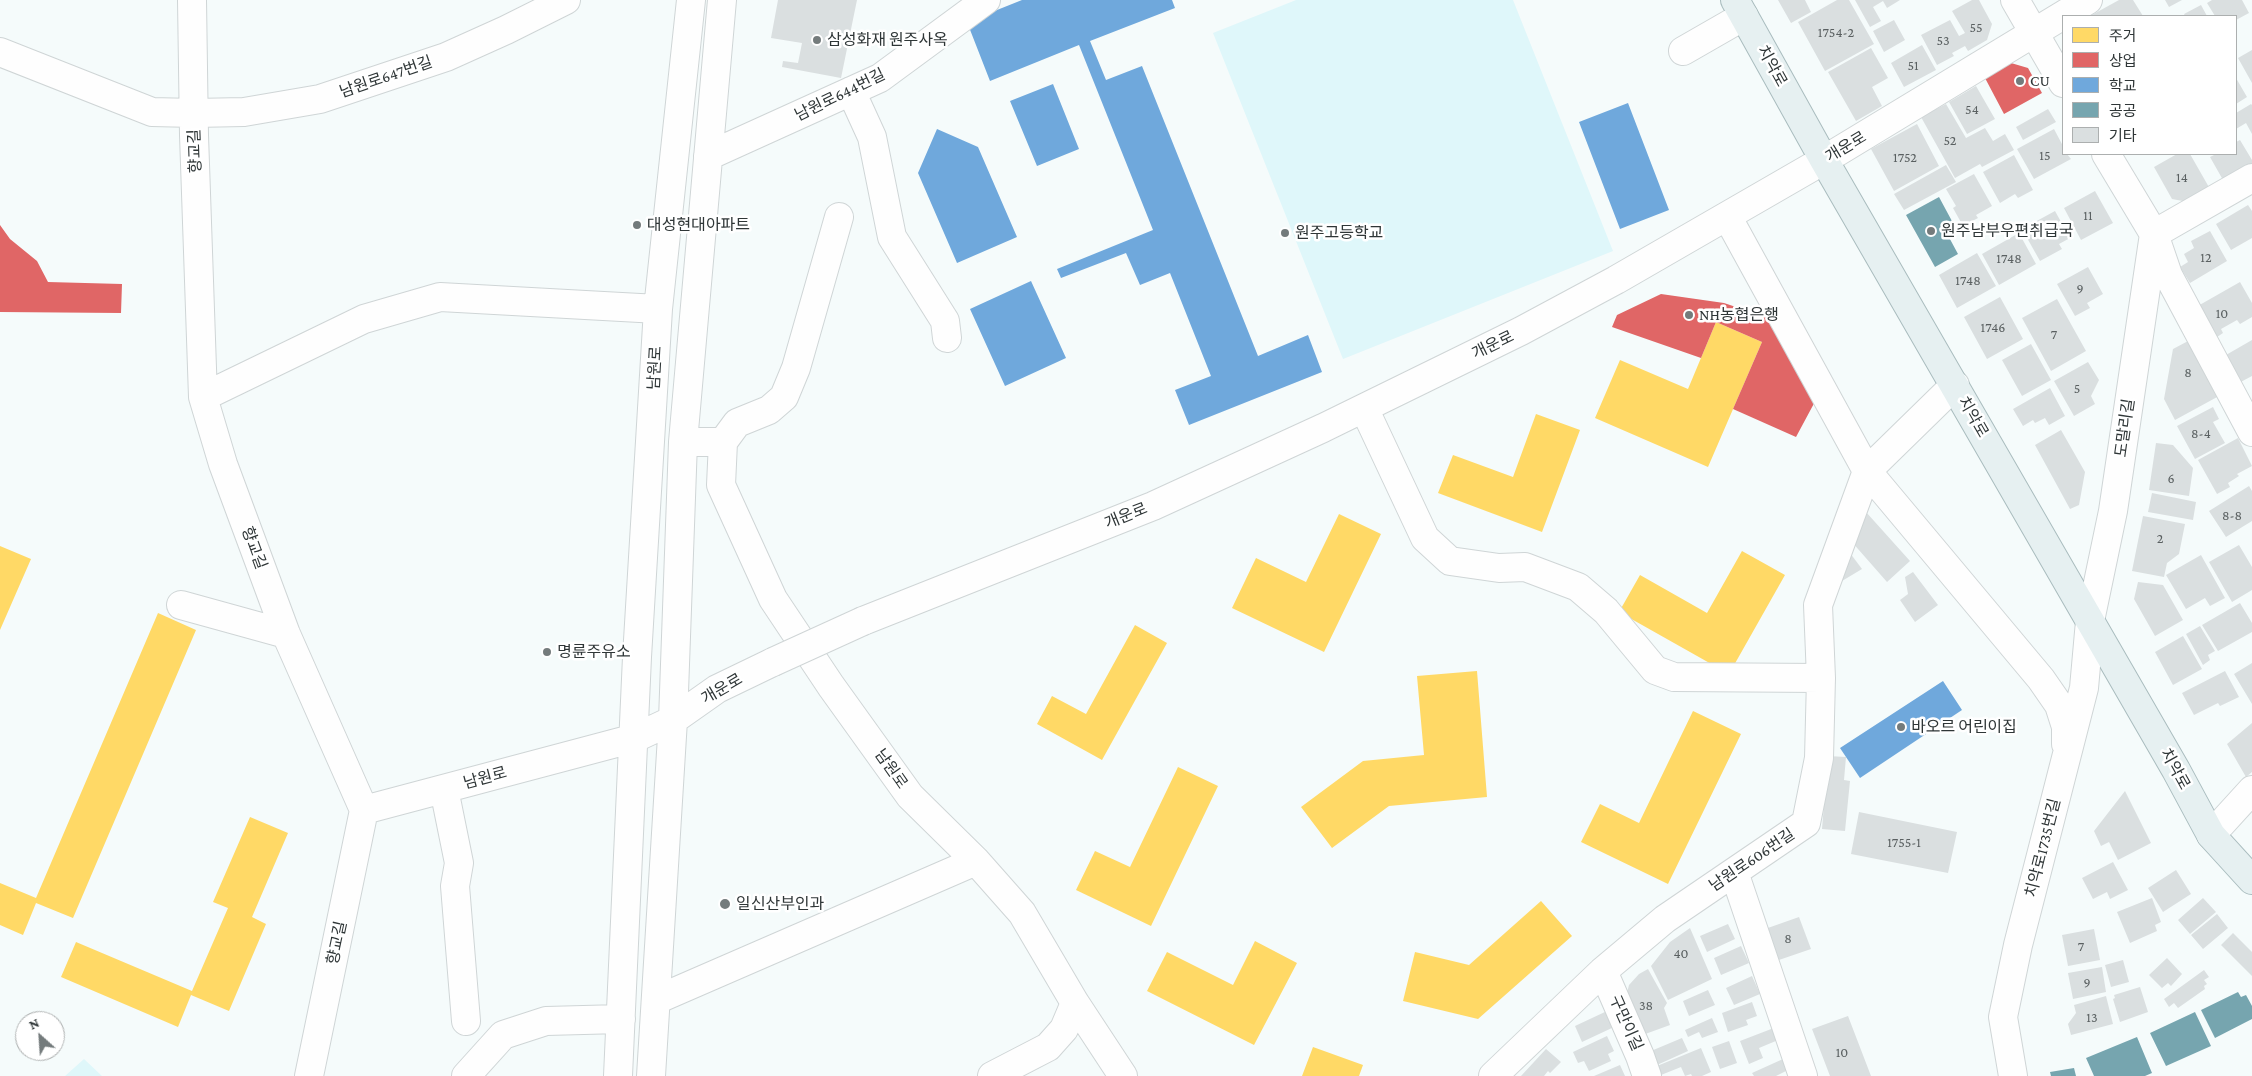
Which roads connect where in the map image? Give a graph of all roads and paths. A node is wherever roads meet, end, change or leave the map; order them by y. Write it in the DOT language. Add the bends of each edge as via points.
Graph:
graph roads {
  1 [pos="192,0"];
  2 [pos="566,0"];
  3 [pos="691,0"];
  4 [pos="722,0"];
  5 [pos="986,0"];
  6 [pos="2015,0"];
  7 [pos="2088,0"];
  8 [pos="1740,8"];
  9 [pos="2064,15"];
  10 [pos="2062,16"];
  11 [pos="2034,34"];
  12 [pos="1683,51"];
  13 [pos="0,52"];
  14 [pos="2062,81"];
  15 [pos="851,91"];
  16 [pos="194,113"];
  17 [pos="2107,155"];
  18 [pos="708,156"];
  19 [pos="1824,160"];
  20 [pos="2252,178"];
  21 [pos="1727,216"];
  22 [pos="839,217"];
  23 [pos="2154,234"];
  24 [pos="658,310"];
  25 [pos="947,338"];
  26 [pos="1955,385"];
  27 [pos="203,397"];
  28 [pos="1364,408"];
  29 [pos="2252,432"];
  30 [pos="683,442"];
  31 [pos="723,442"];
  32 [pos="1868,471"];
  33 [pos="181,605"];
  34 [pos="2090,621"];
  35 [pos="286,634"];
  36 [pos="1821,678"];
  37 [pos="673,720"];
  38 [pos="634,738"];
  39 [pos="2066,760"];
  40 [pos="444,789"];
  41 [pos="2252,790"];
  42 [pos="364,810"];
  43 [pos="2211,835"];
  44 [pos="976,861"];
  45 [pos="1734,872"];
  46 [pos="2252,880"];
  47 [pos="1603,971"];
  48 [pos="656,1000"];
  49 [pos="1075,1003"];
  50 [pos="621,1019"];
  51 [pos="466,1021"];
  52 [pos="308,1076"];
  53 [pos="466,1076"];
  54 [pos="618,1076"];
  55 [pos="651,1076"];
  56 [pos="992,1076"];
  57 [pos="1123,1076"];
  58 [pos="1494,1076"];
  59 [pos="1647,1076"];
  60 [pos="1803,1076"];
  61 [pos="2013,1076"];
  1 -- 16 [label="street, 향교길"];
  2 -- 16 [label="street, 남원로647번길" via="446,57 320,99 244,112"];
  3 -- 24 [label="street, 남원로"];
  4 -- 18 [label="street, 남원로"];
  5 -- 15 [label="street, 남원로644번길" via="880,78"];
  6 -- 11 [label="street"];
  7 -- 9 [label="street, 개운로"];
  8 -- 12 [label="street"];
  8 -- 19 [label="main road, 치악로"];
  10 -- 11 [label="street, 개운로"];
  11 -- 14 [label="street"];
  11 -- 19 [label="street, 개운로"];
  13 -- 16 [label="street, 남원로647번길" via="152,112"];
  15 -- 18 [label="street, 남원로644번길"];
  15 -- 25 [label="street" via="872,137 892,237 945,321"];
  16 -- 27 [label="street, 향교길"];
  17 -- 23 [label="street"];
  18 -- 30 [label="street, 남원로"];
  19 -- 21 [label="street, 개운로"];
  19 -- 26 [label="main road, 치악로"];
  20 -- 23 [label="street"];
  21 -- 28 [label="street, 개운로" via="1521,332"];
  21 -- 32 [label="street"];
  22 -- 31 [label="street" via="796,368 784,397 769,410 738,423"];
  23 -- 29 [label="street" via="2168,275"];
  23 -- 34 [label="street, 도말리길" via="2113,511"];
  24 -- 27 [label="street" via="440,297 364,319"];
  24 -- 38 [label="street, 남원로"];
  26 -- 32 [label="street"];
  26 -- 34 [label="main road, 치악로"];
  27 -- 35 [label="street, 향교길" via="223,464"];
  28 -- 36 [label="street" via="1425,538 1450,561 1499,568 1525,567 1578,587 1606,611 1655,670 1674,678"];
  28 -- 37 [label="street, 개운로, bridge" via="1153,506 863,621 772,662 717,689"];
  30 -- 31 [label="street"];
  30 -- 37 [label="street, 남원로"];
  31 -- 44 [label="street, 남원로" via="721,485 773,599 910,796"];
  32 -- 36 [label="street, 남원로606번길" via="1818,605"];
  32 -- 39 [label="street" via="2041,679 2058,705 2066,727"];
  33 -- 35 [label="street"];
  34 -- 39 [label="street, 치악로1735번길" via="2084,688"];
  34 -- 43 [label="main road, 치악로"];
  35 -- 42 [label="street, 향교길"];
  36 -- 45 [label="street, 남원로606번길" via="1819,758 1806,822"];
  37 -- 38 [label="street, 남원로"];
  37 -- 48 [label="street, 남원로"];
  38 -- 40 [label="street, 남원로"];
  38 -- 50 [label="street, 남원로"];
  39 -- 61 [label="street, 치악로1735번길" via="2018,945 2003,1017"];
  40 -- 42 [label="street, 남원로"];
  40 -- 51 [label="street" via="459,863 455,886"];
  41 -- 43 [label="street"];
  42 -- 52 [label="street, 향교길"];
  43 -- 46 [label="main road, 치악로"];
  44 -- 48 [label="street"];
  44 -- 49 [label="street, 남원로" via="1022,913"];
  45 -- 47 [label="street, 남원로606번길" via="1665,919"];
  45 -- 60 [label="street"];
  47 -- 58 [label="street, 남원로606번길"];
  47 -- 59 [label="street, 구만이길"];
  48 -- 55 [label="street, 남원로"];
  49 -- 56 [label="street" via="1064,1029 1048,1047"];
  49 -- 57 [label="street"];
  50 -- 53 [label="street" via="546,1021 503,1035"];
  50 -- 54 [label="street, 남원로"];
}
